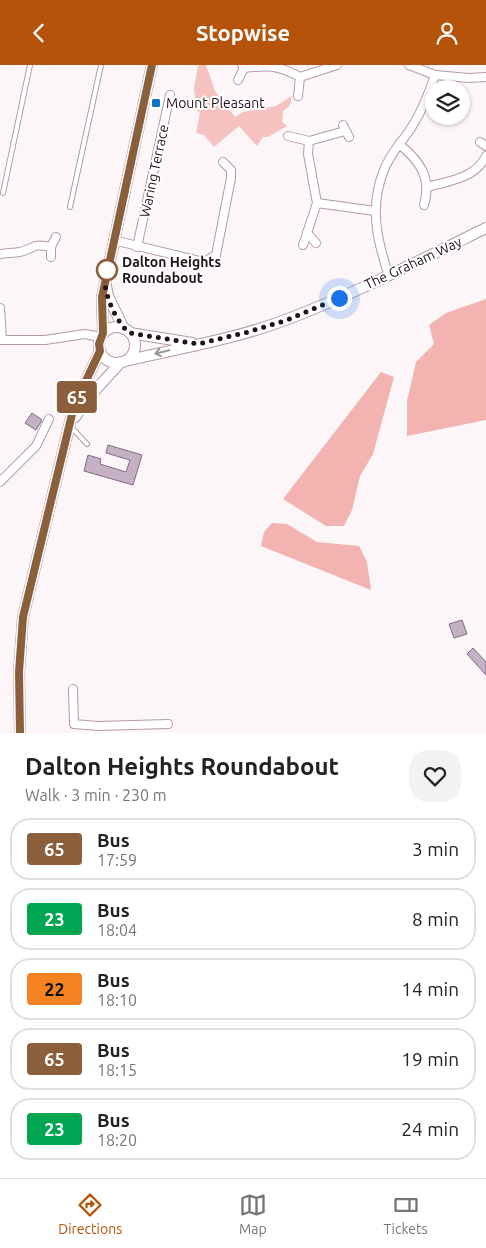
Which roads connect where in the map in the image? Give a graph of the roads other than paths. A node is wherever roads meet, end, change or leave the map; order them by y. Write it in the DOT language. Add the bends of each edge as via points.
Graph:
graph roads {
  1 [pos="30,65"];
  2 [pos="101,65"];
  3 [pos="152,65"];
  4 [pos="337,65"];
  5 [pos="409,65"];
  6 [pos="243,67"];
  7 [pos="435,75"];
  8 [pos="300,77"];
  9 [pos="486,77"];
  10 [pos="238,80"];
  11 [pos="170,95"];
  12 [pos="298,96"];
  13 [pos="346,131"];
  14 [pos="288,136"];
  15 [pos="309,141"];
  16 [pos="400,144"];
  17 [pos="486,156"];
  18 [pos="223,162"];
  19 [pos="428,187"];
  20 [pos="3,193"];
  21 [pos="318,203"];
  22 [pos="424,205"];
  23 [pos="70,207"];
  24 [pos="376,211"];
  25 [pos="486,229"];
  26 [pos="307,233"];
  27 [pos="56,237"];
  28 [pos="112,241"];
  29 [pos="316,243"];
  30 [pos="303,245"];
  31 [pos="51,247"];
  32 [pos="137,247"];
  33 [pos="0,253"];
  34 [pos="51,257"];
  35 [pos="388,276"];
  36 [pos="105,283"];
  37 [pos="0,308"];
  38 [pos="127,331"];
  39 [pos="102,335"];
  40 [pos="1,340"];
  41 [pos="198,344"];
  42 [pos="100,351"];
  43 [pos="123,361"];
  44 [pos="49,419"];
  45 [pos="70,425"];
  46 [pos="87,444"];
  47 [pos="0,482"];
  48 [pos="73,689"];
  49 [pos="168,724"];
  50 [pos="98,729"];
  51 [pos="20,733"];
  1 -- 20 [label="lane"];
  2 -- 23 [label="lane"];
  3 -- 28 [label="main road"];
  4 -- 8 [label="street"];
  5 -- 7 [label="street"];
  6 -- 8 [label="street" via="269,65"];
  6 -- 10 [label="street"];
  7 -- 9 [label="street"];
  7 -- 16 [label="street" via="425,103"];
  8 -- 12 [label="street"];
  11 -- 32 [label="street, Waring Terrace"];
  13 -- 15 [label="street"];
  14 -- 15 [label="street"];
  15 -- 21 [label="street" via="308,154"];
  16 -- 19 [label="street" via="419,164"];
  16 -- 24 [label="street" via="383,171"];
  17 -- 19 [label="street" via="478,169 468,175"];
  18 -- 32 [label="street" via="230,170 231,178 216,255 204,262"];
  19 -- 22 [label="street"];
  21 -- 24 [label="street"];
  21 -- 26 [label="street"];
  24 -- 35 [label="street" via="377,234"];
  25 -- 35 [label="main road, The Graham Way"];
  26 -- 29 [label="street"];
  26 -- 30 [label="street"];
  27 -- 31 [label="street"];
  28 -- 32 [label="street"];
  28 -- 36 [label="main road"];
  31 -- 33 [label="street" via="39,244 23,251"];
  31 -- 34 [label="street"];
  35 -- 41 [label="main road, The Graham Way" via="287,320"];
  36 -- 38 [label="main road" via="108,296"];
  36 -- 39 [label="main road"];
  37 -- 40 [label="street"];
  38 -- 39 [label="main road" via="113,328"];
  38 -- 41 [label="main road, The Graham Way"];
  38 -- 43 [label="main road" via="134,345 133,352"];
  39 -- 40 [label="street"];
  39 -- 42 [label="main road"];
  41 -- 43 [label="main road, The Graham Way, one-way"];
  42 -- 43 [label="main road" via="108,361"];
  42 -- 45 [label="main road" via="78,394"];
  43 -- 45 [label="main road" via="89,397"];
  44 -- 47 [label="street" via="36,446"];
  45 -- 46 [label="lane"];
  45 -- 51 [label="main road" via="23,617 19,672"];
  48 -- 50 [label="street" via="74,724"];
  49 -- 50 [label="street"];
}
